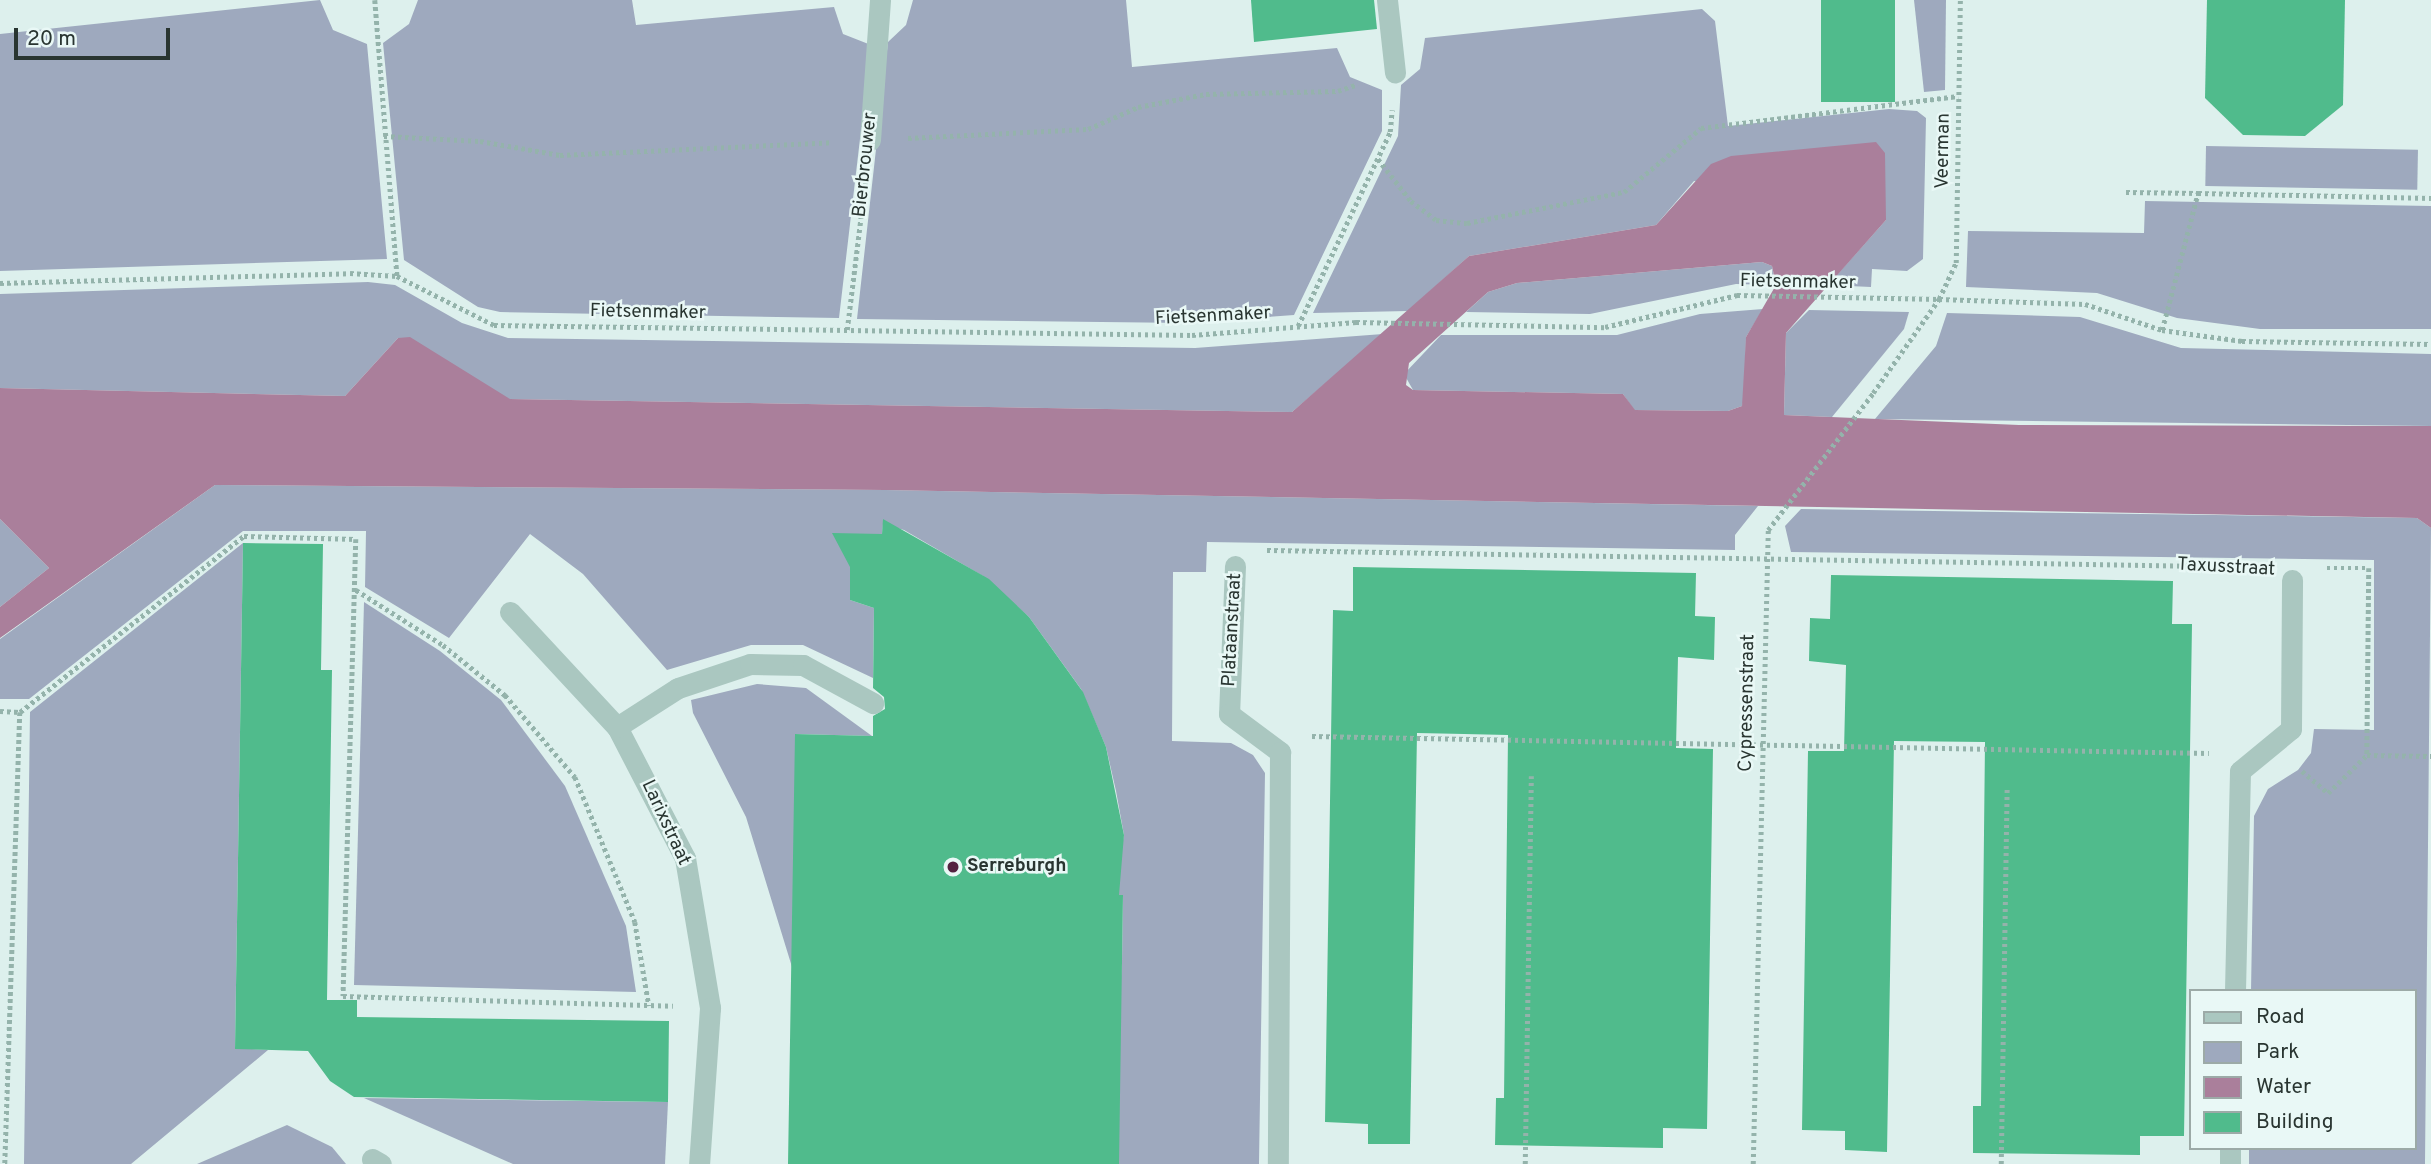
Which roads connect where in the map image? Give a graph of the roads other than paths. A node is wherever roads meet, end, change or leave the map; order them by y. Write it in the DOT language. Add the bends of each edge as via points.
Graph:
graph roads {
  1 [pos="880,0"];
  2 [pos="1387,0"];
  3 [pos="1395,73"];
  4 [pos="870,140"];
  5 [pos="1234,566"];
  6 [pos="2286,574"];
  7 [pos="510,611"];
  8 [pos="873,704"];
  9 [pos="617,727"];
  10 [pos="2235,989"];
  11 [pos="699,1164"];
  12 [pos="1278,1164"];
  1 -- 4 [label="street, Bierbrouwer"];
  2 -- 3 [label="street"];
  5 -- 12 [label="street, Plataanstraat" via="1229,714 1280,752"];
  6 -- 10 [label="street, Taxusstraat" via="2291,729 2241,771"];
  7 -- 9 [label="street, Larixstraat"];
  8 -- 9 [label="street" via="803,665 750,664 678,688"];
  9 -- 11 [label="street, Larixstraat" via="685,858 710,1007"];
}
